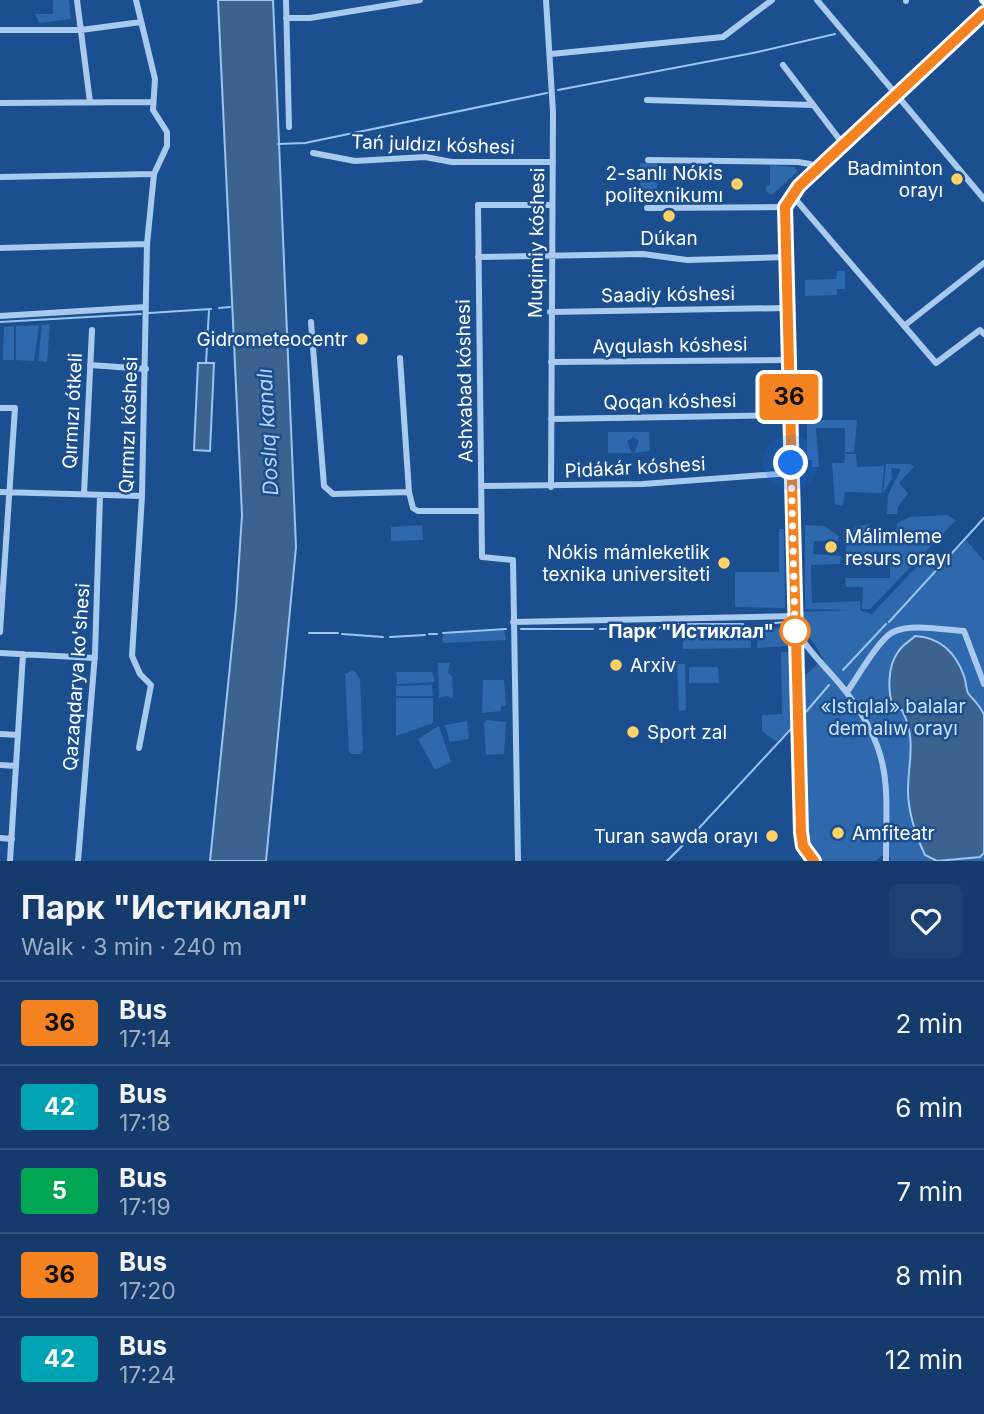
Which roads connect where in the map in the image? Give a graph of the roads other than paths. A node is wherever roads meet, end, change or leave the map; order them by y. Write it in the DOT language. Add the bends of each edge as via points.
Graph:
graph roads {
  1 [pos="77,0"];
  2 [pos="136,0"];
  3 [pos="286,0"];
  4 [pos="420,0"];
  5 [pos="546,0"];
  6 [pos="772,0"];
  7 [pos="817,0"];
  8 [pos="984,13"];
  9 [pos="286,18"];
  10 [pos="141,23"];
  11 [pos="0,30"];
  12 [pos="81,30"];
  13 [pos="551,54"];
  14 [pos="783,65"];
  15 [pos="896,97"];
  16 [pos="647,100"];
  17 [pos="90,102"];
  18 [pos="153,102"];
  19 [pos="0,103"];
  20 [pos="813,105"];
  21 [pos="289,127"];
  22 [pos="843,144"];
  23 [pos="313,153"];
  24 [pos="648,160"];
  25 [pos="553,162"];
  26 [pos="816,170"];
  27 [pos="154,174"];
  28 [pos="0,177"];
  29 [pos="792,194"];
  30 [pos="984,199"];
  31 [pos="552,205"];
  32 [pos="785,207"];
  33 [pos="647,208"];
  34 [pos="147,244"];
  35 [pos="0,248"];
  36 [pos="551,255"];
  37 [pos="478,257"];
  38 [pos="785,257"];
  39 [pos="984,264"];
  40 [pos="146,307"];
  41 [pos="786,308"];
  42 [pos="550,312"];
  43 [pos="0,316"];
  44 [pos="311,322"];
  45 [pos="904,326"];
  46 [pos="92,330"];
  47 [pos="984,334"];
  48 [pos="400,358"];
  49 [pos="788,360"];
  50 [pos="551,362"];
  51 [pos="90,365"];
  52 [pos="146,369"];
  53 [pos="0,408"];
  54 [pos="789,415"];
  55 [pos="551,419"];
  56 [pos="791,472"];
  57 [pos="481,486"];
  58 [pos="551,487"];
  59 [pos="4,492"];
  60 [pos="409,492"];
  61 [pos="84,494"];
  62 [pos="100,495"];
  63 [pos="142,496"];
  64 [pos="481,512"];
  65 [pos="1,574"];
  66 [pos="794,616"];
  67 [pos="513,622"];
  68 [pos="0,632"];
  69 [pos="799,635"];
  70 [pos="0,653"];
  71 [pos="23,654"];
  72 [pos="95,658"];
  73 [pos="984,684"];
  74 [pos="847,692"];
  75 [pos="0,734"];
  76 [pos="18,735"];
  77 [pos="139,748"];
  78 [pos="0,765"];
  79 [pos="16,765"];
  80 [pos="0,838"];
  81 [pos="12,839"];
  82 [pos="10,861"];
  83 [pos="78,861"];
  84 [pos="518,861"];
  85 [pos="814,861"];
  86 [pos="886,861"];
  1 -- 12 [label="street"];
  2 -- 10 [label="street"];
  3 -- 9 [label="street"];
  4 -- 9 [label="street"];
  5 -- 13 [label="street, Muqimiy kóshesi"];
  6 -- 13 [label="street" via="723,37"];
  7 -- 15 [label="street"];
  8 -- 15 [label="main road"];
  9 -- 21 [label="street"];
  10 -- 12 [label="street"];
  10 -- 18 [label="street" via="155,79"];
  11 -- 12 [label="street"];
  12 -- 17 [label="street"];
  13 -- 25 [label="street, Muqimiy kóshesi"];
  14 -- 20 [label="street"];
  15 -- 22 [label="main road"];
  15 -- 30 [label="street"];
  16 -- 20 [label="street"];
  17 -- 18 [label="street"];
  17 -- 19 [label="street"];
  18 -- 27 [label="street, Qırmızı kóshesi" via="167,132 167,146"];
  20 -- 22 [label="street"];
  22 -- 26 [label="main road"];
  23 -- 25 [label="street, Tań juldızı kóshesi" via="355,161 425,157 452,162"];
  24 -- 26 [label="street" via="798,162"];
  25 -- 31 [label="street, Muqimiy kóshesi"];
  26 -- 29 [label="main road"];
  27 -- 28 [label="street"];
  27 -- 34 [label="street, Qırmızı kóshesi"];
  29 -- 32 [label="main road"];
  29 -- 45 [label="street"];
  31 -- 36 [label="street, Muqimiy kóshesi"];
  31 -- 37 [label="street, Ashxabad kóshesi" via="478,205"];
  32 -- 33 [label="street"];
  32 -- 38 [label="main road"];
  34 -- 35 [label="street"];
  34 -- 40 [label="street, Qırmızı kóshesi"];
  36 -- 37 [label="street"];
  36 -- 38 [label="street" via="643,254 688,260"];
  36 -- 42 [label="street, Muqimiy kóshesi"];
  37 -- 57 [label="street, Ashxabad kóshesi"];
  38 -- 41 [label="main road"];
  39 -- 45 [label="street"];
  40 -- 43 [label="street"];
  40 -- 52 [label="street, Qırmızı kóshesi"];
  41 -- 42 [label="street, Saadiy kóshesi"];
  41 -- 49 [label="main road"];
  42 -- 50 [label="street, Muqimiy kóshesi"];
  44 -- 60 [label="street" via="324,486 333,494"];
  45 -- 47 [label="street" via="936,363 980,330"];
  46 -- 51 [label="street, Qırmızı ótkeli"];
  48 -- 60 [label="street"];
  49 -- 50 [label="street, Ayqulash kóshesi"];
  49 -- 54 [label="main road"];
  50 -- 55 [label="street, Muqimiy kóshesi"];
  51 -- 52 [label="street"];
  51 -- 61 [label="street, Qırmızı ótkeli"];
  52 -- 63 [label="street, Qırmızı kóshesi"];
  53 -- 59 [label="street" via="15,408"];
  54 -- 55 [label="street, Qoqan kóshesi"];
  54 -- 56 [label="main road"];
  55 -- 58 [label="street, Muqimiy kóshesi"];
  56 -- 58 [label="street, Pidákár kóshesi"];
  56 -- 66 [label="main road"];
  57 -- 58 [label="street, Pidákár kóshesi"];
  57 -- 64 [label="street, Ashxabad kóshesi"];
  59 -- 61 [label="street"];
  59 -- 65 [label="street"];
  60 -- 64 [label="street" via="418,511"];
  61 -- 62 [label="street"];
  62 -- 63 [label="street"];
  62 -- 72 [label="street, Qazaqdarya ko'shesi"];
  63 -- 77 [label="street, Qırmızı kóshesi" via="132,656 151,685"];
  64 -- 67 [label="street, Ashxabad kóshesi" via="482,557 513,560"];
  65 -- 68 [label="street"];
  66 -- 67 [label="street"];
  66 -- 85 [label="main road" via="801,832 803,846"];
  67 -- 84 [label="street"];
  69 -- 74 [label="street"];
  70 -- 71 [label="street"];
  71 -- 72 [label="street"];
  71 -- 76 [label="street"];
  72 -- 83 [label="street, Qazaqdarya ko'shesi"];
  73 -- 74 [label="street" via="964,631 911,629 893,631"];
  74 -- 86 [label="street" via="884,759"];
  75 -- 76 [label="street"];
  76 -- 79 [label="street"];
  78 -- 79 [label="street"];
  79 -- 81 [label="street"];
  80 -- 81 [label="street"];
  81 -- 82 [label="street"];
}
